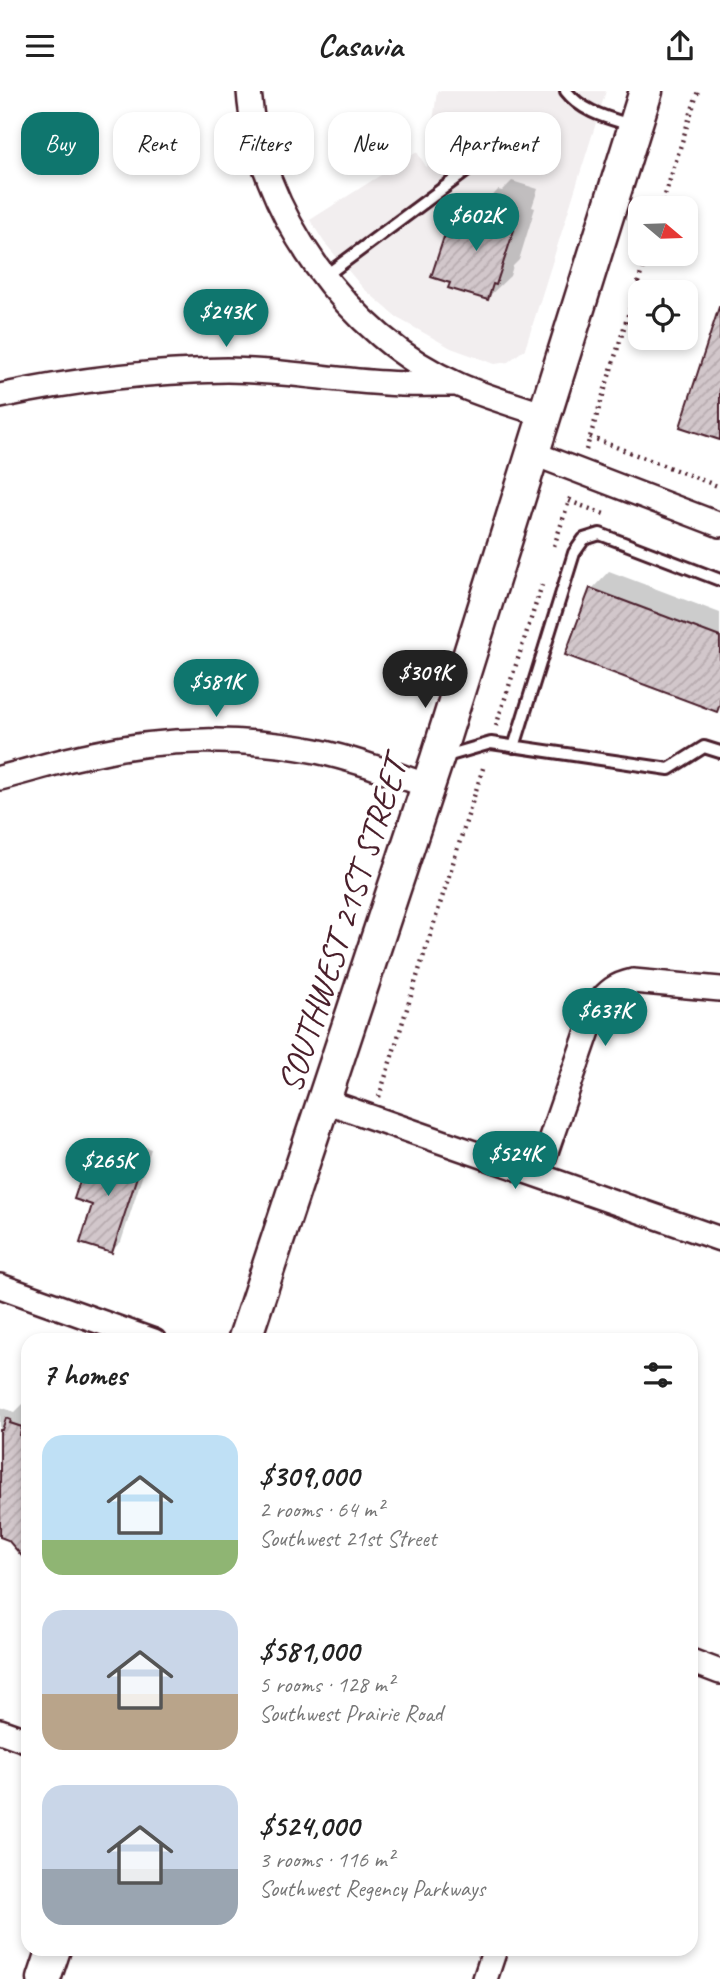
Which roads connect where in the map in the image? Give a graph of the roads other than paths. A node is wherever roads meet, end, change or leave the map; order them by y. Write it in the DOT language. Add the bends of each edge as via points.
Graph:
graph roads {
  1 [pos="248,91"];
  2 [pos="566,91"];
  3 [pos="646,91"];
  4 [pos="636,127"];
  5 [pos="461,175"];
  6 [pos="325,277"];
  7 [pos="458,384"];
  8 [pos="0,396"];
  9 [pos="544,415"];
  10 [pos="532,453"];
  11 [pos="720,525"];
  12 [pos="720,580"];
  13 [pos="514,747"];
  14 [pos="720,753"];
  15 [pos="433,772"];
  16 [pos="0,778"];
  17 [pos="720,989"];
  18 [pos="325,1101"];
  19 [pos="538,1175"];
  20 [pos="720,1239"];
  21 [pos="0,1286"];
  22 [pos="132,1333"];
  23 [pos="247,1333"];
  24 [pos="698,1664"];
  25 [pos="720,1672"];
  26 [pos="0,1731"];
  27 [pos="21,1738"];
  28 [pos="52,1956"];
  29 [pos="493,1956"];
  30 [pos="44,1979"];
  31 [pos="485,1979"];
  1 -- 6 [label="street" via="260,157 280,207"];
  2 -- 4 [label="lane" via="595,114"];
  3 -- 4 [label="main road, SOUTHWEST 21ST STREET"];
  4 -- 9 [label="main road, SOUTHWEST 21ST STREET"];
  5 -- 6 [label="lane"];
  6 -- 7 [label="street" via="359,316 396,348"];
  7 -- 8 [label="street" via="228,370 86,380"];
  7 -- 9 [label="street"];
  9 -- 10 [label="main road, SOUTHWEST 21ST STREET"];
  10 -- 11 [label="street"];
  10 -- 15 [label="main road, SOUTHWEST 21ST STREET"];
  12 -- 13 [label="lane" via="600,534 584,539 574,553"];
  13 -- 14 [label="lane" via="669,769 704,747"];
  13 -- 15 [label="lane" via="491,743"];
  15 -- 16 [label="street" via="369,765 316,751 206,741 94,753"];
  15 -- 18 [label="main road, SOUTHWEST 21ST STREET"];
  17 -- 19 [label="street" via="633,981 609,990 597,1005"];
  18 -- 19 [label="street"];
  18 -- 23 [label="main road, SOUTHWEST 21ST STREET"];
  19 -- 20 [label="street"];
  21 -- 22 [label="street"];
  24 -- 25 [label="street"];
  26 -- 27 [label="street"];
  28 -- 30 [label="main road"];
  29 -- 31 [label="street"];
}
